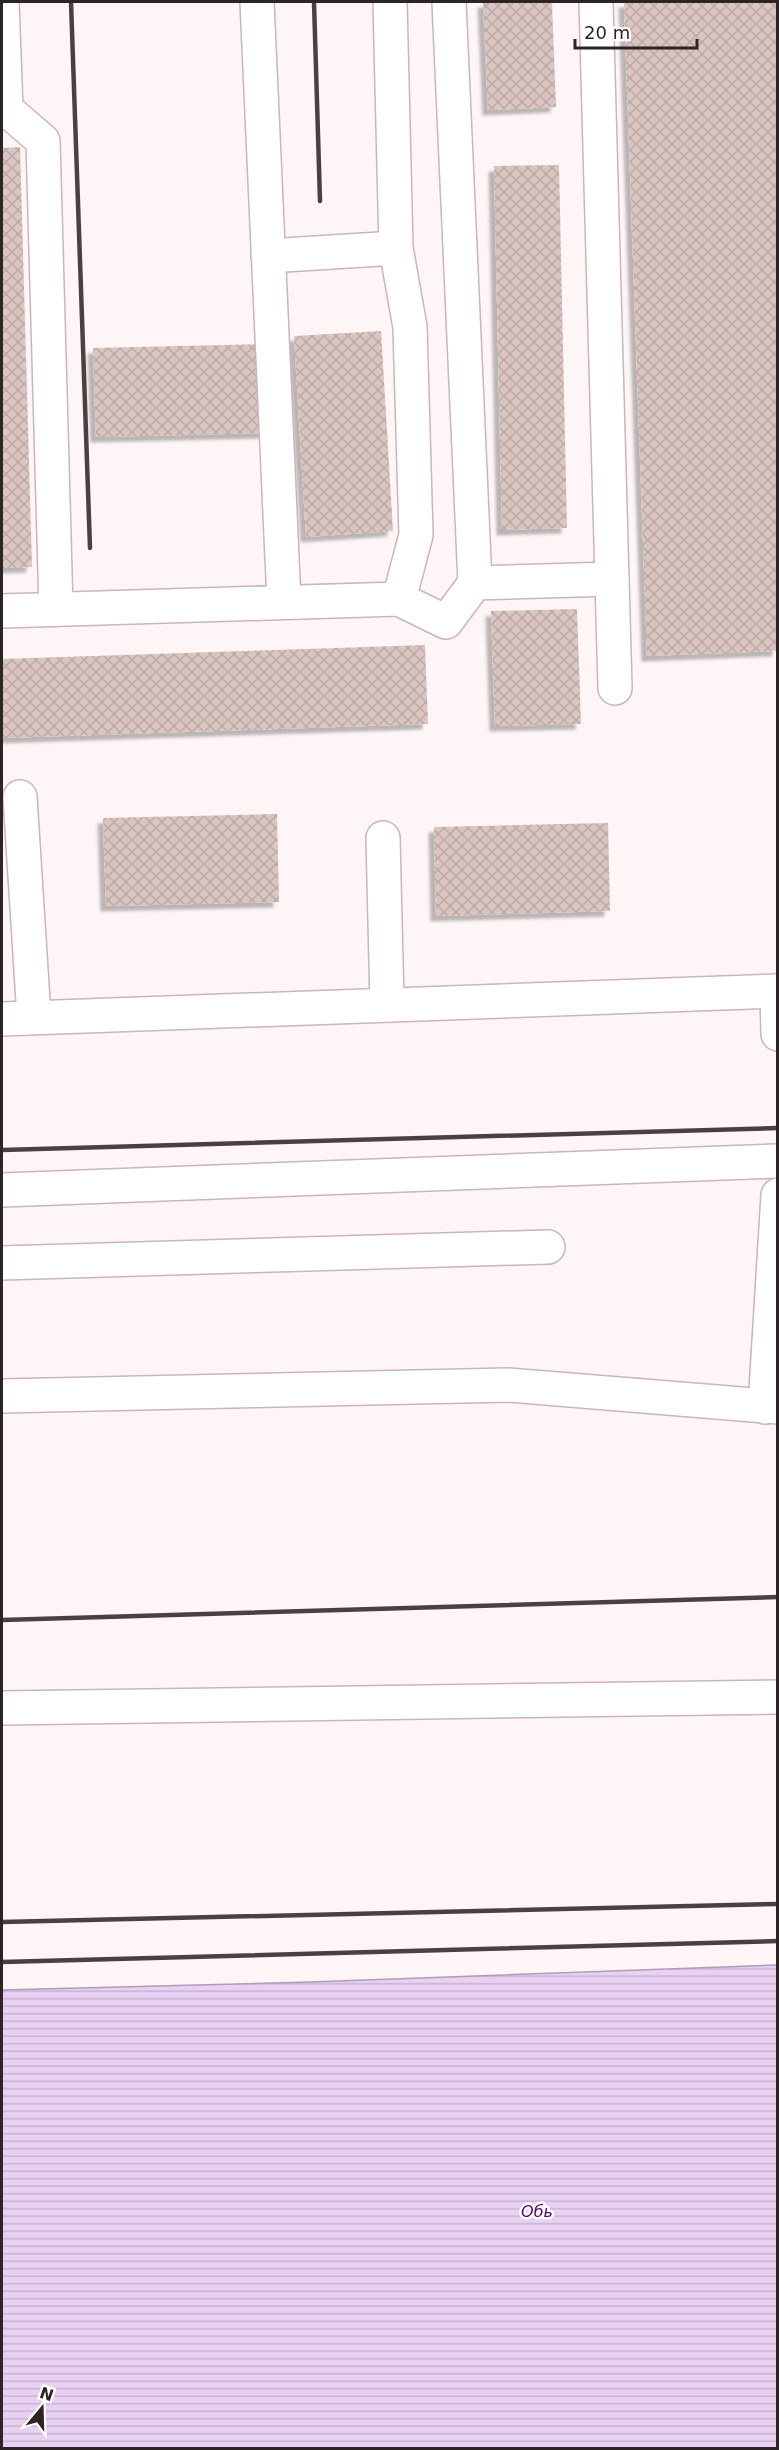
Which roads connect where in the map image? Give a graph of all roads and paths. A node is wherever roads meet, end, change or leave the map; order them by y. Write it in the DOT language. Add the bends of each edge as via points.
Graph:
graph roads {
  1 [pos="2,2"];
  2 [pos="257,2"];
  3 [pos="390,2"];
  4 [pos="449,2"];
  5 [pos="596,2"];
  6 [pos="4,110"];
  7 [pos="396,248"];
  8 [pos="268,256"];
  9 [pos="612,579"];
  10 [pos="475,583"];
  11 [pos="399,599"];
  12 [pos="284,602"];
  13 [pos="56,609"];
  14 [pos="2,611"];
  15 [pos="615,688"];
  16 [pos="20,797"];
  17 [pos="383,838"];
  18 [pos="777,991"];
  19 [pos="387,1005"];
  20 [pos="34,1017"];
  21 [pos="2,1018"];
  22 [pos="777,1034"];
  23 [pos="777,1161"];
  24 [pos="2,1190"];
  25 [pos="777,1195"];
  26 [pos="548,1247"];
  27 [pos="2,1263"];
  28 [pos="2,1396"];
  29 [pos="771,1407"];
  30 [pos="777,1697"];
  31 [pos="2,1708"];
  1 -- 6 [label="lane"];
  2 -- 8 [label="lane"];
  3 -- 7 [label="lane"];
  4 -- 10 [label="lane"];
  5 -- 9 [label="lane"];
  6 -- 13 [label="lane" via="43,141"];
  7 -- 8 [label="lane"];
  7 -- 11 [label="lane" via="410,327 416,535"];
  8 -- 12 [label="lane"];
  9 -- 10 [label="lane"];
  9 -- 15 [label="lane"];
  10 -- 11 [label="lane" via="446,622"];
  11 -- 12 [label="lane"];
  12 -- 13 [label="lane"];
  13 -- 14 [label="lane"];
  16 -- 20 [label="lane"];
  17 -- 19 [label="lane"];
  18 -- 19 [label="lane"];
  18 -- 22 [label="lane"];
  19 -- 20 [label="lane"];
  20 -- 21 [label="lane"];
  23 -- 24 [label="lane"];
  25 -- 29 [label="lane"];
  26 -- 27 [label="lane"];
  28 -- 29 [label="lane" via="508,1385"];
  30 -- 31 [label="lane"];
}
